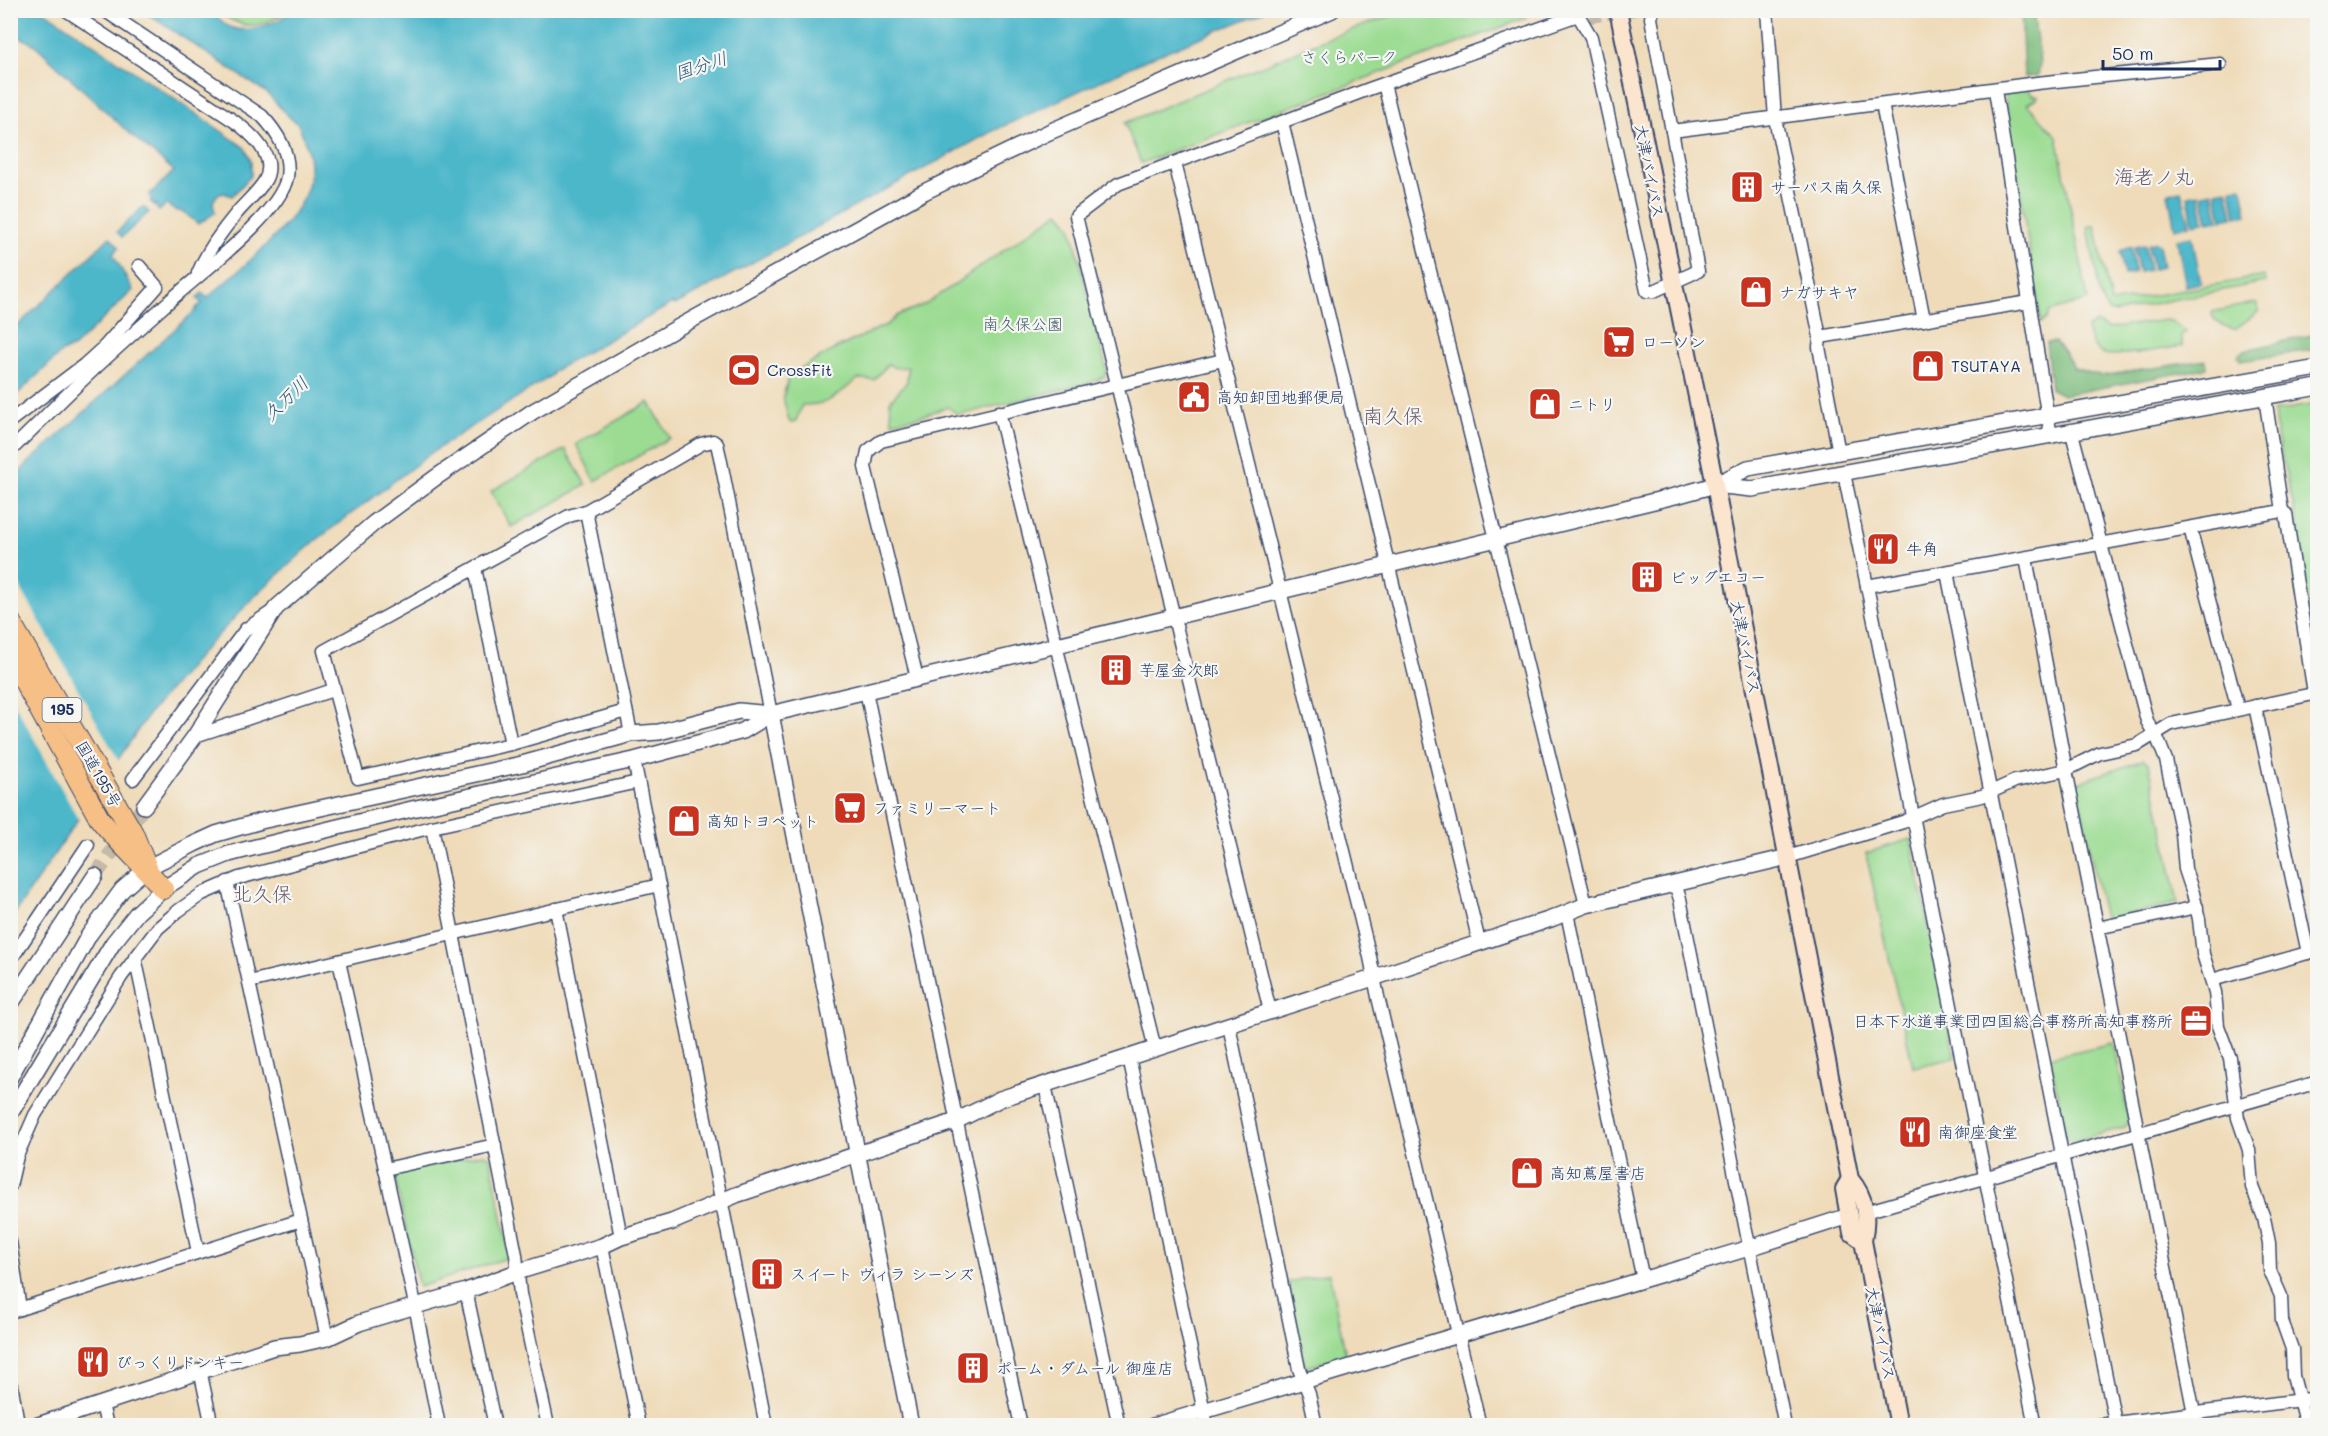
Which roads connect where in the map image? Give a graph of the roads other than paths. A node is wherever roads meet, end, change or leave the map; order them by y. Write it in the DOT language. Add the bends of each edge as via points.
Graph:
graph roads {
  1 [pos="66,10"];
  2 [pos="104,10"];
  3 [pos="1332,10"];
  4 [pos="1618,10"];
  5 [pos="1653,10"];
  6 [pos="1767,10"];
  7 [pos="2220,64"];
  8 [pos="1384,84"];
  9 [pos="1995,90"];
  10 [pos="1882,104"];
  11 [pos="1775,117"];
  12 [pos="1282,122"];
  13 [pos="1672,131"];
  14 [pos="1176,163"];
  15 [pos="140,266"];
  16 [pos="197,276"];
  17 [pos="1673,284"];
  18 [pos="2029,302"];
  19 [pos="1924,320"];
  20 [pos="1820,338"];
  21 [pos="1223,360"];
  22 [pos="2318,368"];
  23 [pos="87,369"];
  24 [pos="1116,385"];
  25 [pos="2318,387"];
  26 [pos="2265,397"];
  27 [pos="999,412"];
  28 [pos="2048,416"];
  29 [pos="10,421"];
  30 [pos="2072,433"];
  31 [pos="2051,437"];
  32 [pos="10,451"];
  33 [pos="1839,453"];
  34 [pos="1844,473"];
  35 [pos="1715,485"];
  36 [pos="586,511"];
  37 [pos="2282,511"];
  38 [pos="2190,528"];
  39 [pos="1496,539"];
  40 [pos="2100,543"];
  41 [pos="2026,558"];
  42 [pos="1389,565"];
  43 [pos="475,568"];
  44 [pos="1947,572"];
  45 [pos="1867,586"];
  46 [pos="1279,591"];
  47 [pos="276,608"];
  48 [pos="1173,617"];
  49 [pos="10,621"];
  50 [pos="1056,645"];
  51 [pos="10,656"];
  52 [pos="917,678"];
  53 [pos="333,690"];
  54 [pos="866,691"];
  55 [pos="2316,693"];
  56 [pos="2255,706"];
  57 [pos="2238,709"];
  58 [pos="626,711"];
  59 [pos="771,714"];
  60 [pos="631,734"];
  61 [pos="2155,735"];
  62 [pos="195,736"];
  63 [pos="511,744"];
  64 [pos="634,760"];
  65 [pos="2066,770"];
  66 [pos="133,779"];
  67 [pos="638,782"];
  68 [pos="1990,793"];
  69 [pos="144,806"];
  70 [pos="1913,817"];
  71 [pos="432,827"];
  72 [pos="88,845"];
  73 [pos="1788,857"];
  74 [pos="147,868"];
  75 [pos="95,876"];
  76 [pos="227,882"];
  77 [pos="1675,884"];
  78 [pos="659,885"];
  79 [pos="163,889"];
  80 [pos="1586,905"];
  81 [pos="2197,907"];
  82 [pos="556,909"];
  83 [pos="1567,913"];
  84 [pos="2097,928"];
  85 [pos="452,933"];
  86 [pos="1479,942"];
  87 [pos="2313,952"];
  88 [pos="135,957"];
  89 [pos="10,961"];
  90 [pos="339,961"];
  91 [pos="1374,977"];
  92 [pos="2212,980"];
  93 [pos="249,982"];
  94 [pos="10,1005"];
  95 [pos="1270,1011"];
  96 [pos="1229,1025"];
  97 [pos="1155,1049"];
  98 [pos="1129,1057"];
  99 [pos="10,1077"];
  100 [pos="2318,1082"];
  101 [pos="1045,1085"];
  102 [pos="2236,1105"];
  103 [pos="10,1114"];
  104 [pos="956,1121"];
  105 [pos="2138,1134"];
  106 [pos="495,1145"];
  107 [pos="857,1155"];
  108 [pos="2062,1155"];
  109 [pos="385,1169"];
  110 [pos="1986,1177"];
  111 [pos="10,1186"];
  112 [pos="722,1200"];
  113 [pos="1857,1214"];
  114 [pos="301,1220"];
  115 [pos="621,1237"];
  116 [pos="10,1241"];
  117 [pos="602,1246"];
  118 [pos="1749,1248"];
  119 [pos="198,1252"];
  120 [pos="518,1272"];
  121 [pos="1643,1280"];
  122 [pos="466,1292"];
  123 [pos="414,1306"];
  124 [pos="15,1310"];
  125 [pos="1458,1334"];
  126 [pos="327,1338"];
  127 [pos="200,1370"];
  128 [pos="1303,1380"];
  129 [pos="10,1386"];
  130 [pos="2318,1398"];
  131 [pos="2300,1401"];
  132 [pos="102,1404"];
  133 [pos="2193,1413"];
  134 [pos="1206,1418"];
  135 [pos="2115,1422"];
  136 [pos="17,1425"];
  137 [pos="35,1425"];
  138 [pos="107,1425"];
  139 [pos="212,1425"];
  140 [pos="436,1425"];
  141 [pos="495,1425"];
  142 [pos="548,1425"];
  143 [pos="639,1425"];
  144 [pos="766,1425"];
  145 [pos="910,1425"];
  146 [pos="1021,1425"];
  147 [pos="1119,1425"];
  148 [pos="1153,1425"];
  149 [pos="1316,1425"];
  150 [pos="1480,1425"];
  151 [pos="1785,1425"];
  152 [pos="1899,1425"];
  153 [pos="2036,1425"];
  154 [pos="2091,1425"];
  155 [pos="2306,1425"];
  1 -- 16 [label="street" via="241,126 262,150 268,164 264,182 205,256"];
  2 -- 16 [label="street" via="248,105 271,125 284,148 287,177 277,198 248,231"];
  3 -- 47 [label="street" via="1049,132 924,192 677,328 532,412 435,478 374,523"];
  4 -- 17 [label="main road, 大津バイパス"];
  5 -- 13 [label="street" via="1651,18"];
  6 -- 11 [label="street"];
  7 -- 9 [label="street"];
  8 -- 12 [label="street"];
  8 -- 17 [label="street" via="1567,18 1585,17 1647,291"];
  8 -- 39 [label="street"];
  9 -- 10 [label="street"];
  9 -- 18 [label="street"];
  10 -- 11 [label="street"];
  10 -- 19 [label="street"];
  11 -- 13 [label="street"];
  11 -- 20 [label="street"];
  12 -- 14 [label="street"];
  12 -- 42 [label="street"];
  13 -- 17 [label="street" via="1698,271"];
  14 -- 21 [label="street"];
  14 -- 24 [label="street" via="1118,184 1076,216"];
  15 -- 23 [label="street" via="157,288"];
  16 -- 23 [label="street"];
  17 -- 35 [label="main road, 大津バイパス"];
  18 -- 19 [label="street"];
  18 -- 28 [label="street"];
  19 -- 20 [label="street"];
  20 -- 33 [label="street"];
  21 -- 24 [label="street"];
  21 -- 46 [label="street"];
  22 -- 28 [label="street"];
  23 -- 29 [label="street"];
  23 -- 32 [label="street"];
  24 -- 27 [label="street"];
  24 -- 48 [label="street"];
  25 -- 26 [label="street"];
  26 -- 30 [label="street"];
  26 -- 37 [label="street"];
  27 -- 50 [label="street"];
  27 -- 52 [label="street" via="881,441 865,458"];
  28 -- 31 [label="street"];
  28 -- 33 [label="street"];
  30 -- 31 [label="street"];
  30 -- 40 [label="street"];
  31 -- 34 [label="street"];
  33 -- 35 [label="street" via="1748,468"];
  34 -- 35 [label="street" via="1752,489"];
  34 -- 45 [label="street"];
  35 -- 39 [label="street"];
  35 -- 73 [label="main road, 大津バイパス"];
  36 -- 43 [label="street" via="569,516"];
  36 -- 58 [label="street"];
  36 -- 59 [label="street" via="701,444 717,444"];
  37 -- 38 [label="street"];
  37 -- 55 [label="street" via="2286,514"];
  38 -- 40 [label="street"];
  38 -- 57 [label="street"];
  39 -- 42 [label="street"];
  39 -- 80 [label="street"];
  40 -- 41 [label="street"];
  40 -- 61 [label="street" via="2146,721"];
  41 -- 44 [label="street"];
  41 -- 65 [label="street"];
  42 -- 46 [label="street"];
  42 -- 86 [label="street"];
  43 -- 53 [label="street" via="324,651"];
  43 -- 63 [label="street"];
  44 -- 45 [label="street"];
  44 -- 68 [label="street"];
  45 -- 70 [label="street"];
  46 -- 48 [label="street"];
  46 -- 91 [label="street"];
  47 -- 62 [label="street"];
  47 -- 66 [label="street" via="246,629"];
  48 -- 50 [label="street"];
  48 -- 95 [label="street"];
  49 -- 74 [label="highway, 国道195号 / 195" via="133,833"];
  50 -- 52 [label="street"];
  50 -- 97 [label="street"];
  51 -- 74 [label="highway, 国道195号 / 195" via="99,819 117,842"];
  52 -- 54 [label="street"];
  53 -- 62 [label="street"];
  53 -- 63 [label="street" via="358,778"];
  54 -- 59 [label="street"];
  54 -- 104 [label="street"];
  55 -- 56 [label="street"];
  56 -- 57 [label="street"];
  56 -- 87 [label="street"];
  57 -- 61 [label="street" via="2171,724"];
  58 -- 60 [label="street"];
  58 -- 63 [label="street"];
  59 -- 60 [label="street" via="739,711 659,732"];
  59 -- 64 [label="street" via="743,731"];
  59 -- 107 [label="street"];
  60 -- 74 [label="street" via="522,764 236,828"];
  61 -- 65 [label="street" via="2137,745 2100,753"];
  61 -- 81 [label="street" via="2166,760 2182,834 2185,869"];
  62 -- 69 [label="street"];
  64 -- 67 [label="street"];
  64 -- 79 [label="street" via="412,808 229,854 199,866"];
  65 -- 68 [label="street" via="2015,781"];
  65 -- 84 [label="street"];
  67 -- 71 [label="street"];
  67 -- 78 [label="street"];
  68 -- 70 [label="street" via="1943,804"];
  68 -- 108 [label="street"];
  70 -- 73 [label="street"];
  70 -- 110 [label="street"];
  71 -- 76 [label="street"];
  71 -- 85 [label="street"];
  72 -- 89 [label="street"];
  73 -- 77 [label="street"];
  73 -- 113 [label="main road, 大津バイパス" via="1850,1179 1844,1189"];
  74 -- 79 [label="highway, 国道195号 / 195"];
  74 -- 99 [label="street" via="122,890 89,935"];
  75 -- 94 [label="street"];
  76 -- 88 [label="street" via="178,910"];
  76 -- 93 [label="street"];
  77 -- 80 [label="street"];
  77 -- 118 [label="street"];
  78 -- 82 [label="street"];
  78 -- 112 [label="street"];
  79 -- 103 [label="street" via="113,943"];
  80 -- 83 [label="street"];
  81 -- 84 [label="street"];
  81 -- 92 [label="street" via="2203,954"];
  82 -- 85 [label="street"];
  82 -- 115 [label="street"];
  83 -- 86 [label="street"];
  83 -- 121 [label="street"];
  84 -- 105 [label="street"];
  85 -- 90 [label="street"];
  85 -- 106 [label="street"];
  86 -- 91 [label="street"];
  87 -- 92 [label="street"];
  88 -- 111 [label="street" via="35,1115 17,1156"];
  88 -- 119 [label="street"];
  90 -- 93 [label="street"];
  90 -- 109 [label="street"];
  91 -- 95 [label="street"];
  91 -- 125 [label="street"];
  92 -- 102 [label="street" via="2218,1026 2232,1065"];
  93 -- 114 [label="street"];
  95 -- 96 [label="street"];
  96 -- 97 [label="street"];
  96 -- 128 [label="street"];
  97 -- 98 [label="street"];
  98 -- 101 [label="street"];
  98 -- 134 [label="street"];
  100 -- 102 [label="street"];
  101 -- 104 [label="street" via="1000,1099"];
  101 -- 147 [label="street"];
  102 -- 105 [label="street"];
  102 -- 131 [label="street" via="2249,1150 2252,1187 2264,1218 2270,1271 2282,1298 2282,1322 2292,1349 2293,1376"];
  104 -- 107 [label="street"];
  104 -- 146 [label="street"];
  105 -- 108 [label="street"];
  105 -- 133 [label="street"];
  106 -- 109 [label="street"];
  106 -- 120 [label="street"];
  107 -- 112 [label="street"];
  107 -- 145 [label="street"];
  108 -- 110 [label="street"];
  108 -- 135 [label="street"];
  109 -- 123 [label="street"];
  110 -- 113 [label="street"];
  110 -- 153 [label="street"];
  112 -- 115 [label="street" via="672,1222"];
  112 -- 144 [label="street"];
  113 -- 118 [label="street"];
  113 -- 152 [label="main road, 大津バイパス" via="1852,1233 1863,1241"];
  114 -- 119 [label="street"];
  114 -- 126 [label="street"];
  115 -- 117 [label="street"];
  116 -- 124 [label="street"];
  117 -- 120 [label="street"];
  117 -- 143 [label="street"];
  118 -- 121 [label="street"];
  118 -- 151 [label="street"];
  119 -- 124 [label="street"];
  120 -- 122 [label="street"];
  120 -- 142 [label="street"];
  121 -- 125 [label="street"];
  122 -- 123 [label="street"];
  122 -- 141 [label="street"];
  123 -- 126 [label="street" via="359,1323"];
  123 -- 140 [label="street"];
  125 -- 128 [label="street"];
  125 -- 150 [label="street"];
  126 -- 127 [label="street" via="274,1347"];
  127 -- 132 [label="street"];
  127 -- 139 [label="street"];
  128 -- 134 [label="street"];
  128 -- 149 [label="street"];
  129 -- 136 [label="street"];
  130 -- 131 [label="street"];
  131 -- 133 [label="street"];
  131 -- 155 [label="street"];
  132 -- 137 [label="street"];
  132 -- 138 [label="street"];
  133 -- 135 [label="street"];
  134 -- 148 [label="street"];
  135 -- 154 [label="street"];
}
